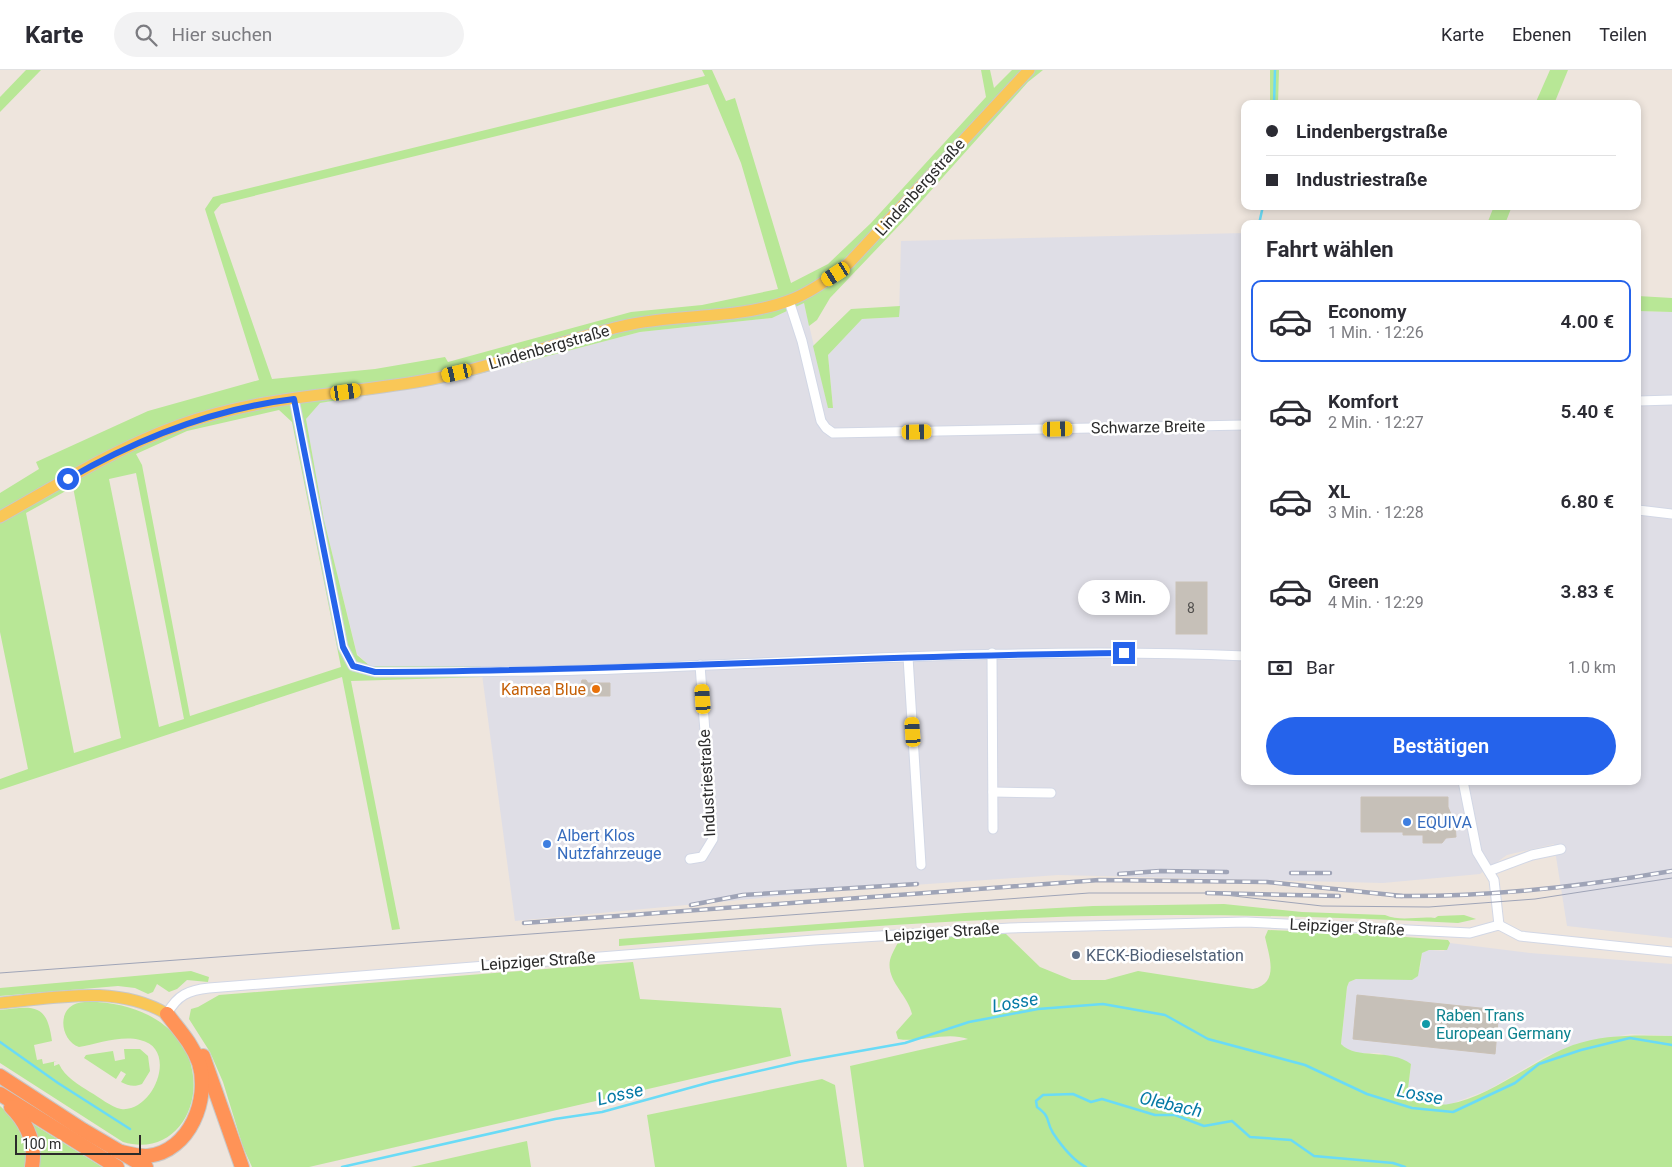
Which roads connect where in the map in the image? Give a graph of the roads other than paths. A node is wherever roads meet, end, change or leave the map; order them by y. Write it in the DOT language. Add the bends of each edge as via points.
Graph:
graph roads {
  1 [pos="1029,70"];
  2 [pos="789,301"];
  3 [pos="294,399"];
  4 [pos="1672,400"];
  5 [pos="1641,401"];
  6 [pos="1241,425"];
  7 [pos="1641,510"];
  8 [pos="1672,514"];
  9 [pos="0,517"];
  10 [pos="992,654"];
  11 [pos="908,656"];
  12 [pos="1241,656"];
  13 [pos="700,665"];
  14 [pos="1464,785"];
  15 [pos="993,792"];
  16 [pos="1051,793"];
  17 [pos="993,829"];
  18 [pos="1561,849"];
  19 [pos="690,858"];
  20 [pos="922,865"];
  21 [pos="1489,871"];
  22 [pos="1499,925"];
  23 [pos="1672,952"];
  24 [pos="0,1003"];
  25 [pos="167,1014"];
  26 [pos="0,1076"];
  27 [pos="0,1095"];
  28 [pos="117,1151"];
  29 [pos="32,1167"];
  30 [pos="116,1167"];
  31 [pos="146,1167"];
  32 [pos="242,1167"];
  1 -- 2 [label="main road, Lindenbergstraße" via="849,264"];
  2 -- 3 [label="main road, Lindenbergstraße" via="634,324 434,378"];
  2 -- 6 [label="street, Schwarze Breite" via="821,421 833,432"];
  3 -- 9 [label="main road, Lindenbergstraße" via="222,412 157,434 120,450"];
  3 -- 13 [label="street" via="343,647 353,666 384,672"];
  4 -- 5 [label="street"];
  7 -- 8 [label="street"];
  10 -- 11 [label="street"];
  10 -- 12 [label="street" via="1168,652"];
  10 -- 15 [label="street"];
  11 -- 13 [label="street"];
  11 -- 20 [label="street"];
  13 -- 19 [label="street, Industriestraße" via="713,839 702,857"];
  14 -- 21 [label="street" via="1477,852"];
  15 -- 16 [label="street"];
  15 -- 17 [label="street"];
  18 -- 21 [label="street" via="1532,855"];
  21 -- 22 [label="street" via="1494,880"];
  22 -- 23 [label="street" via="1520,936"];
  22 -- 25 [label="street, Leipziger Straße" via="1470,933 1246,922 1010,928 814,940 209,988 178,998"];
  24 -- 25 [label="main road" via="105,995 138,1000"];
  25 -- 28 [label="highway" via="190,1044 200,1068 202,1086 197,1114 181,1138 160,1152 142,1156"];
  25 -- 32 [label="highway" via="187,1031 206,1061"];
  26 -- 28 [label="highway"];
  27 -- 29 [label="highway" via="30,1132 34,1154"];
  27 -- 30 [label="highway"];
  28 -- 31 [label="highway"];
}
